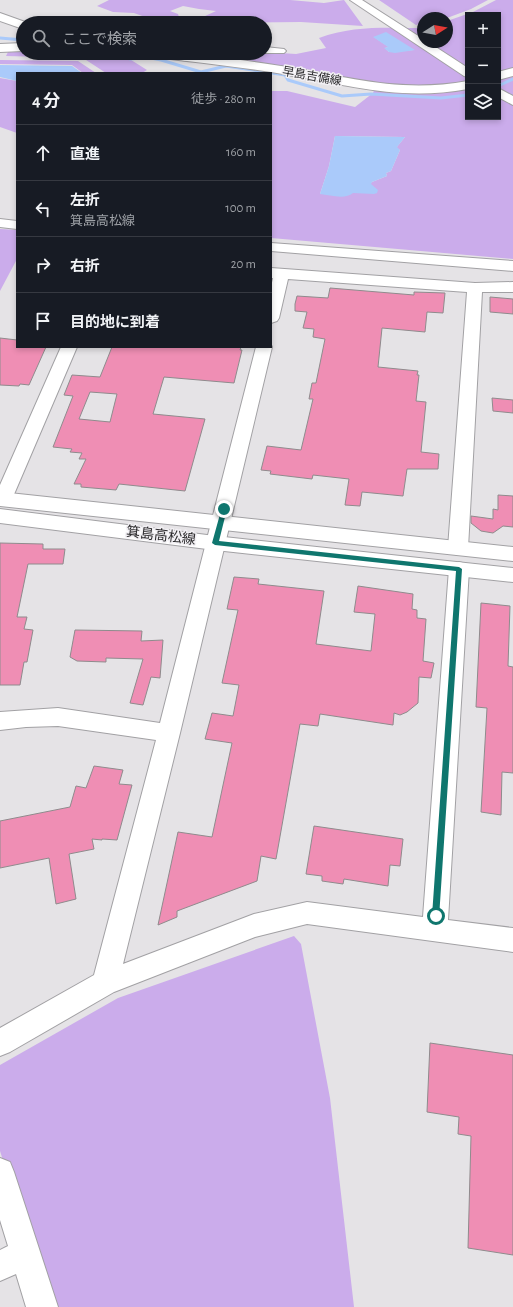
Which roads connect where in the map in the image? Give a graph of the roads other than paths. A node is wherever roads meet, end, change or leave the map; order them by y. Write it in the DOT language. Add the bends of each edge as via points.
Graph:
graph roads {
  1 [pos="355,0"];
  2 [pos="365,0"];
  3 [pos="0,16"];
  4 [pos="16,22"];
  5 [pos="417,33"];
  6 [pos="417,36"];
  7 [pos="16,47"];
  8 [pos="0,48"];
  9 [pos="437,48"];
  10 [pos="438,48"];
  11 [pos="272,50"];
  12 [pos="280,51"];
  13 [pos="208,60"];
  14 [pos="465,63"];
  15 [pos="465,71"];
  16 [pos="513,72"];
  17 [pos="501,75"];
  18 [pos="465,85"];
  19 [pos="501,86"];
  20 [pos="501,94"];
  21 [pos="513,94"];
  22 [pos="513,101"];
  23 [pos="0,223"];
  24 [pos="16,224"];
  25 [pos="272,247"];
  26 [pos="513,266"];
  27 [pos="276,273"];
  28 [pos="513,287"];
  29 [pos="475,288"];
  30 [pos="272,309"];
  31 [pos="69,348"];
  32 [pos="264,348"];
  33 [pos="1,505"];
  34 [pos="220,522"];
  35 [pos="215,543"];
  36 [pos="513,554"];
  37 [pos="459,558"];
  38 [pos="513,575"];
  39 [pos="0,721"];
  40 [pos="169,733"];
  41 [pos="435,929"];
  42 [pos="513,940"];
  43 [pos="105,983"];
  44 [pos="0,1043"];
  45 [pos="0,1172"];
  46 [pos="12,1259"];
  47 [pos="42,1307"];
  1 -- 6 [label="street"];
  2 -- 5 [label="street"];
  3 -- 4 [label="main road"];
  7 -- 8 [label="street"];
  9 -- 15 [label="street"];
  10 -- 14 [label="street"];
  11 -- 12 [label="street"];
  13 -- 18 [label="main road, 早島吉備線" via="388,89 430,91"];
  16 -- 17 [label="main road"];
  19 -- 21 [label="street"];
  20 -- 22 [label="street"];
  23 -- 24 [label="street"];
  25 -- 26 [label="street"];
  27 -- 29 [label="street"];
  27 -- 30 [label="street"];
  28 -- 29 [label="street"];
  29 -- 37 [label="street"];
  31 -- 33 [label="street"];
  32 -- 34 [label="street"];
  33 -- 34 [label="main road, 箕島高松線"];
  33 -- 35 [label="main road, 箕島高松線"];
  34 -- 35 [label="street"];
  34 -- 37 [label="main road, 箕島高松線"];
  35 -- 37 [label="main road, 箕島高松線"];
  35 -- 40 [label="street"];
  36 -- 37 [label="main road, 箕島高松線"];
  37 -- 38 [label="main road, 箕島高松線"];
  37 -- 41 [label="street"];
  39 -- 40 [label="street" via="58,717"];
  40 -- 43 [label="street"];
  41 -- 42 [label="street"];
  41 -- 43 [label="street" via="307,913 254,926"];
  43 -- 44 [label="street"];
  45 -- 46 [label="street"];
  46 -- 47 [label="street"];
}
